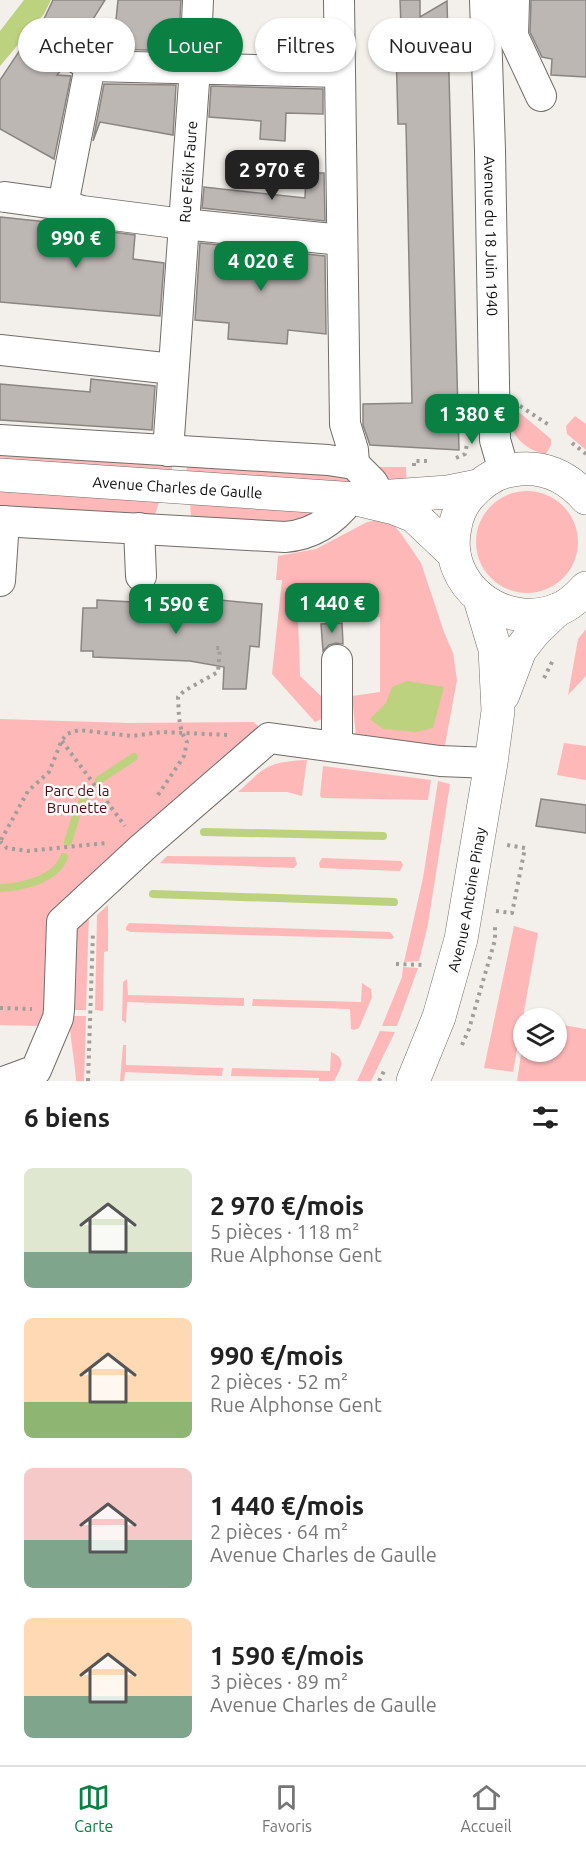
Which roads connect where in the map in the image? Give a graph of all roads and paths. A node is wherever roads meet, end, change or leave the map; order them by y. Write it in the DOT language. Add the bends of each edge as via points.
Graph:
graph roads {
  1 [pos="198,0"];
  2 [pos="339,0"];
  3 [pos="485,0"];
  4 [pos="514,0"];
  5 [pos="197,18"];
  6 [pos="339,18"];
  7 [pos="89,72"];
  8 [pos="195,72"];
  9 [pos="340,72"];
  10 [pos="541,96"];
  11 [pos="5,197"];
  12 [pos="63,205"];
  13 [pos="183,224"];
  14 [pos="342,240"];
  15 [pos="0,350"];
  16 [pos="173,369"];
  17 [pos="516,405"];
  18 [pos="549,425"];
  19 [pos="0,441"];
  20 [pos="467,441"];
  21 [pos="572,443"];
  22 [pos="168,450"];
  23 [pos="586,454"];
  24 [pos="454,460"];
  25 [pos="414,461"];
  26 [pos="439,461"];
  27 [pos="354,464"];
  28 [pos="0,475"];
  29 [pos="491,478"];
  30 [pos="583,492"];
  31 [pos="363,498"];
  32 [pos="2,521"];
  33 [pos="139,528"];
  34 [pos="453,554"];
  35 [pos="141,576"];
  36 [pos="0,581"];
  37 [pos="586,588"];
  38 [pos="480,599"];
  39 [pos="557,610"];
  40 [pos="215,648"];
  41 [pos="337,660"];
  42 [pos="498,711"];
  43 [pos="182,734"];
  44 [pos="62,740"];
  45 [pos="337,747"];
  46 [pos="491,763"];
  47 [pos="157,797"];
  48 [pos="129,832"];
  49 [pos="0,841"];
  50 [pos="116,842"];
  51 [pos="507,844"];
  52 [pos="496,910"];
  53 [pos="93,925"];
  54 [pos="396,964"];
  55 [pos="422,974"];
  56 [pos="401,1071"];
  57 [pos="6,1081"];
  58 [pos="88,1081"];
  59 [pos="379,1081"];
  1 -- 5 [label="street, Rue Félix Faure"];
  2 -- 6 [label="street"];
  3 -- 29 [label="street, Avenue du 18 Juin 1940" via="497,449"];
  4 -- 10 [label="street" via="513,36"];
  7 -- 12 [label="street"];
  8 -- 13 [label="street, Rue Félix Faure"];
  9 -- 14 [label="street"];
  11 -- 12 [label="street"];
  12 -- 13 [label="street"];
  13 -- 14 [label="street"];
  13 -- 16 [label="street, Rue Félix Faure"];
  14 -- 27 [label="street" via="345,424"];
  15 -- 16 [label="street"];
  16 -- 22 [label="street, Rue Félix Faure"];
  17 -- 18 [label="path"];
  19 -- 22 [label="street"];
  20 -- 24 [label="path" via="465,454"];
  21 -- 23 [label="path"];
  22 -- 27 [label="street"];
  25 -- 26 [label="path"];
  27 -- 31 [label="street" via="372,482"];
  28 -- 31 [label="main road, Avenue Charles de Gaulle"];
  29 -- 30 [label="main road, Avenue Charles de Gaulle" via="525,468 545,470"];
  29 -- 31 [label="main road, Avenue Charles de Gaulle" via="448,492"];
  29 -- 34 [label="main road" via="465,500 457,516"];
  31 -- 33 [label="street" via="301,536"];
  31 -- 34 [label="main road, Avenue Charles de Gaulle" via="414,516"];
  32 -- 33 [label="street"];
  32 -- 36 [label="street"];
  33 -- 35 [label="street"];
  34 -- 38 [label="main road" via="467,586"];
  37 -- 39 [label="main road, Avenue Antoine Pinay"];
  38 -- 39 [label="main road" via="515,615"];
  38 -- 42 [label="main road, Avenue Antoine Pinay" via="495,649"];
  39 -- 42 [label="main road, Avenue Antoine Pinay" via="520,650"];
  40 -- 43 [label="path" via="220,648 218,672 178,697"];
  41 -- 45 [label="street"];
  42 -- 46 [label="main road, Avenue Antoine Pinay"];
  43 -- 44 [label="path" via="132,736 79,730"];
  43 -- 47 [label="path" via="187,742 184,756"];
  44 -- 48 [label="path"];
  44 -- 49 [label="path" via="49,772 28,791"];
  45 -- 46 [label="street" via="440,761"];
  45 -- 57 [label="street" via="269,738 119,886 62,922 58,1018 36,1070"];
  46 -- 56 [label="main road, Avenue Antoine Pinay" via="461,939 440,1017"];
  49 -- 50 [label="path" via="7,848 28,852"];
  51 -- 52 [label="path" via="525,848 520,883 512,913"];
  53 -- 58 [label="path"];
  54 -- 55 [label="path" via="424,965"];
  56 -- 59 [label="path"];
}
